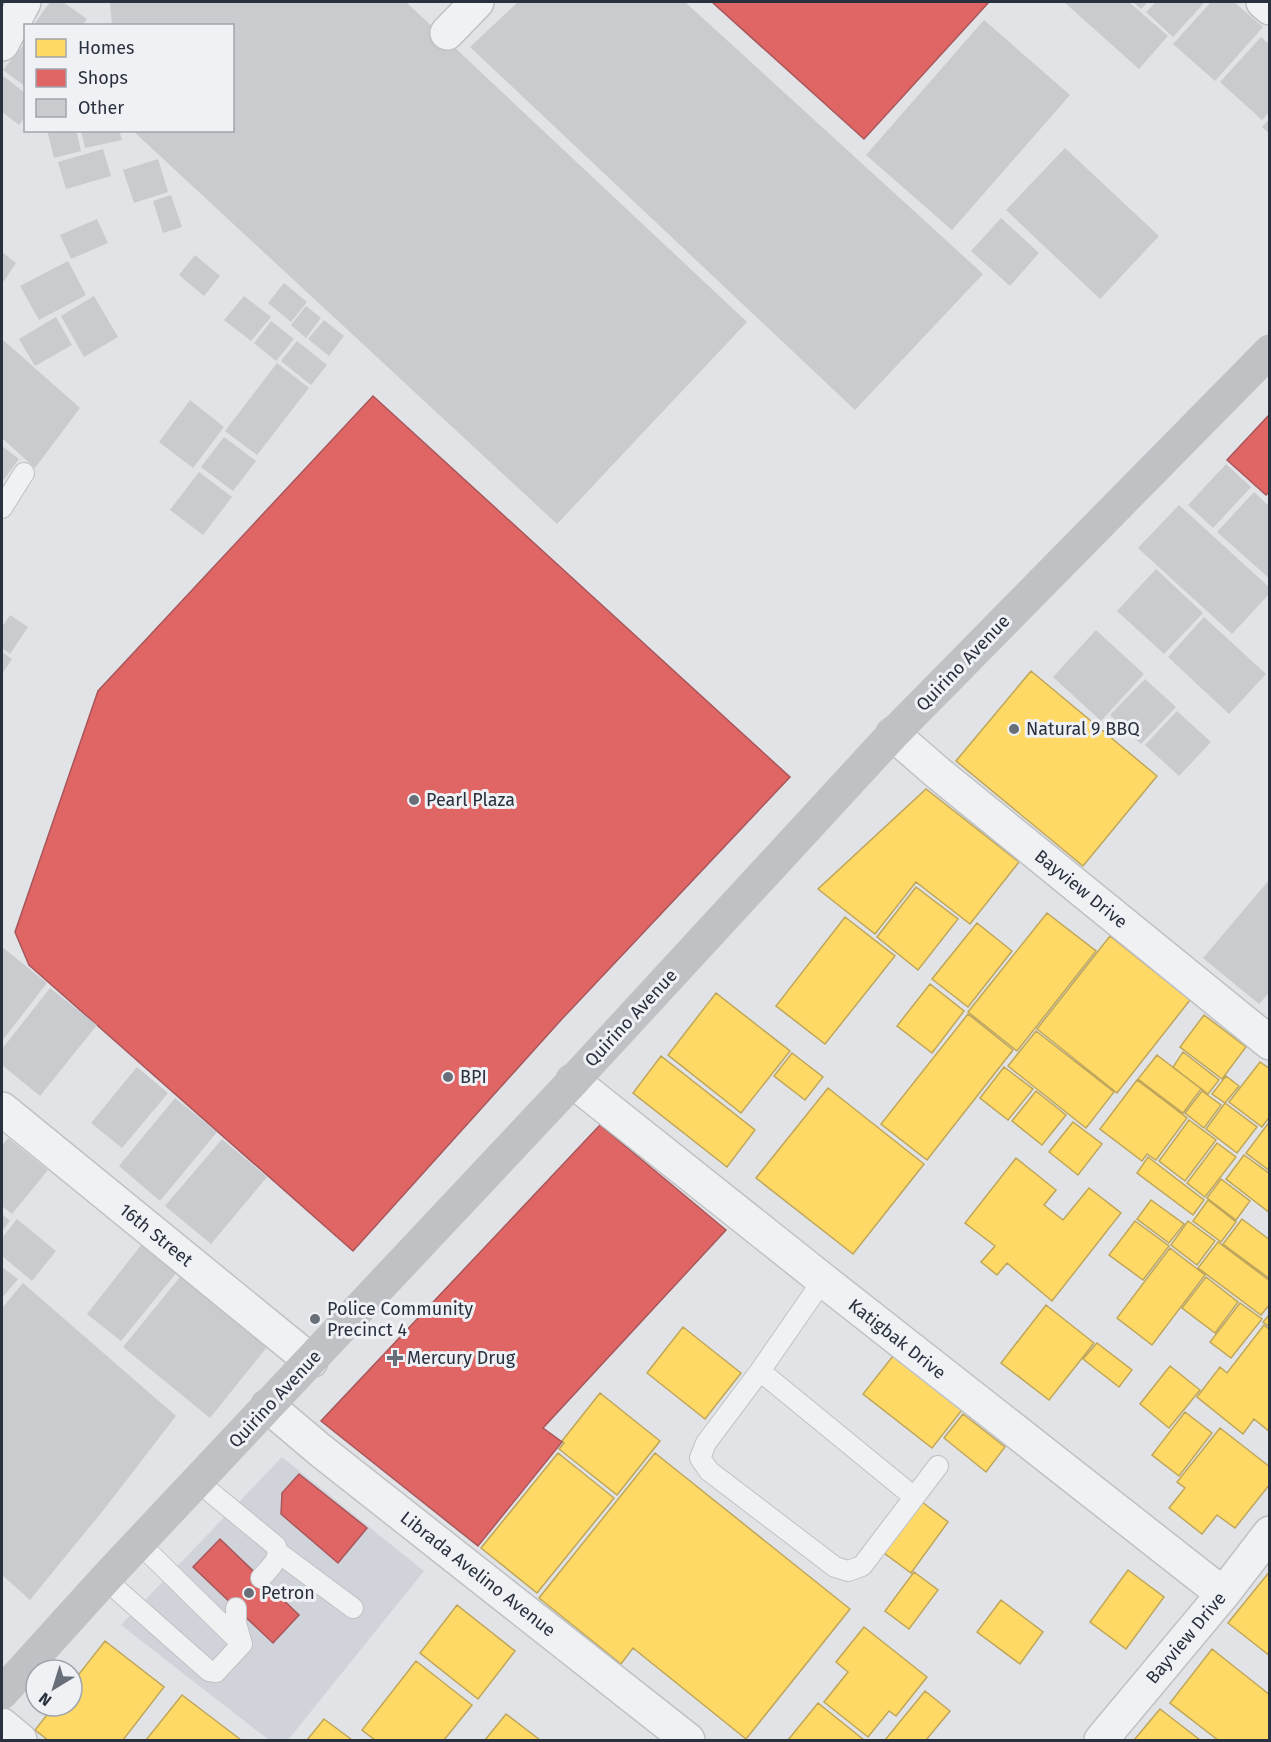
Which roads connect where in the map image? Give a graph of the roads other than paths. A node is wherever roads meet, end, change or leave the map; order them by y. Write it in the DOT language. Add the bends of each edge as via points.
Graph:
graph roads {
  1 [pos="24,2"];
  2 [pos="477,2"];
  3 [pos="1263,2"];
  4 [pos="1269,8"];
  5 [pos="447,33"];
  6 [pos="2,44"];
  7 [pos="1265,364"];
  8 [pos="24,473"];
  9 [pos="2,508"];
  10 [pos="893,734"];
  11 [pos="1269,1043"];
  12 [pos="573,1081"];
  13 [pos="2,1110"];
  14 [pos="823,1280"];
  15 [pos="311,1361"];
  16 [pos="760,1371"];
  17 [pos="268,1406"];
  18 [pos="938,1466"];
  19 [pos="198,1481"];
  20 [pos="915,1497"];
  21 [pos="1269,1533"];
  22 [pos="139,1543"];
  23 [pos="279,1552"];
  24 [pos="261,1578"];
  25 [pos="105,1579"];
  26 [pos="1223,1594"];
  27 [pos="236,1608"];
  28 [pos="353,1608"];
  29 [pos="242,1644"];
  30 [pos="2,1694"];
  31 [pos="2,1725"];
  32 [pos="20,1740"];
  33 [pos="688,1740"];
  34 [pos="1101,1740"];
  1 -- 6 [label="street"];
  2 -- 5 [label="street"];
  3 -- 4 [label="street"];
  7 -- 10 [label="main road, Quirino Avenue"];
  8 -- 9 [label="lane"];
  10 -- 11 [label="street, Bayview Drive"];
  10 -- 12 [label="main road, Quirino Avenue"];
  12 -- 14 [label="street, Katigbak Drive"];
  12 -- 15 [label="main road, Quirino Avenue"];
  13 -- 15 [label="street, 16th Street"];
  14 -- 16 [label="lane"];
  14 -- 26 [label="street, Katigbak Drive"];
  15 -- 17 [label="main road, Quirino Avenue"];
  16 -- 20 [label="lane"];
  16 -- 20 [label="lane" via="706,1443 700,1458 708,1472 835,1567 848,1571 861,1566"];
  17 -- 19 [label="main road, Quirino Avenue"];
  17 -- 33 [label="street, Librada Avelino Avenue"];
  18 -- 20 [label="lane"];
  19 -- 22 [label="main road, Quirino Avenue"];
  19 -- 23 [label="lane"];
  21 -- 26 [label="street, Bayview Drive"];
  22 -- 25 [label="main road, Quirino Avenue"];
  22 -- 29 [label="lane"];
  23 -- 24 [label="lane"];
  23 -- 28 [label="lane"];
  25 -- 29 [label="lane" via="209,1671 216,1672"];
  25 -- 30 [label="main road, Quirino Avenue"];
  26 -- 34 [label="street, Bayview Drive"];
  27 -- 29 [label="lane"];
  31 -- 32 [label="street"];
}
